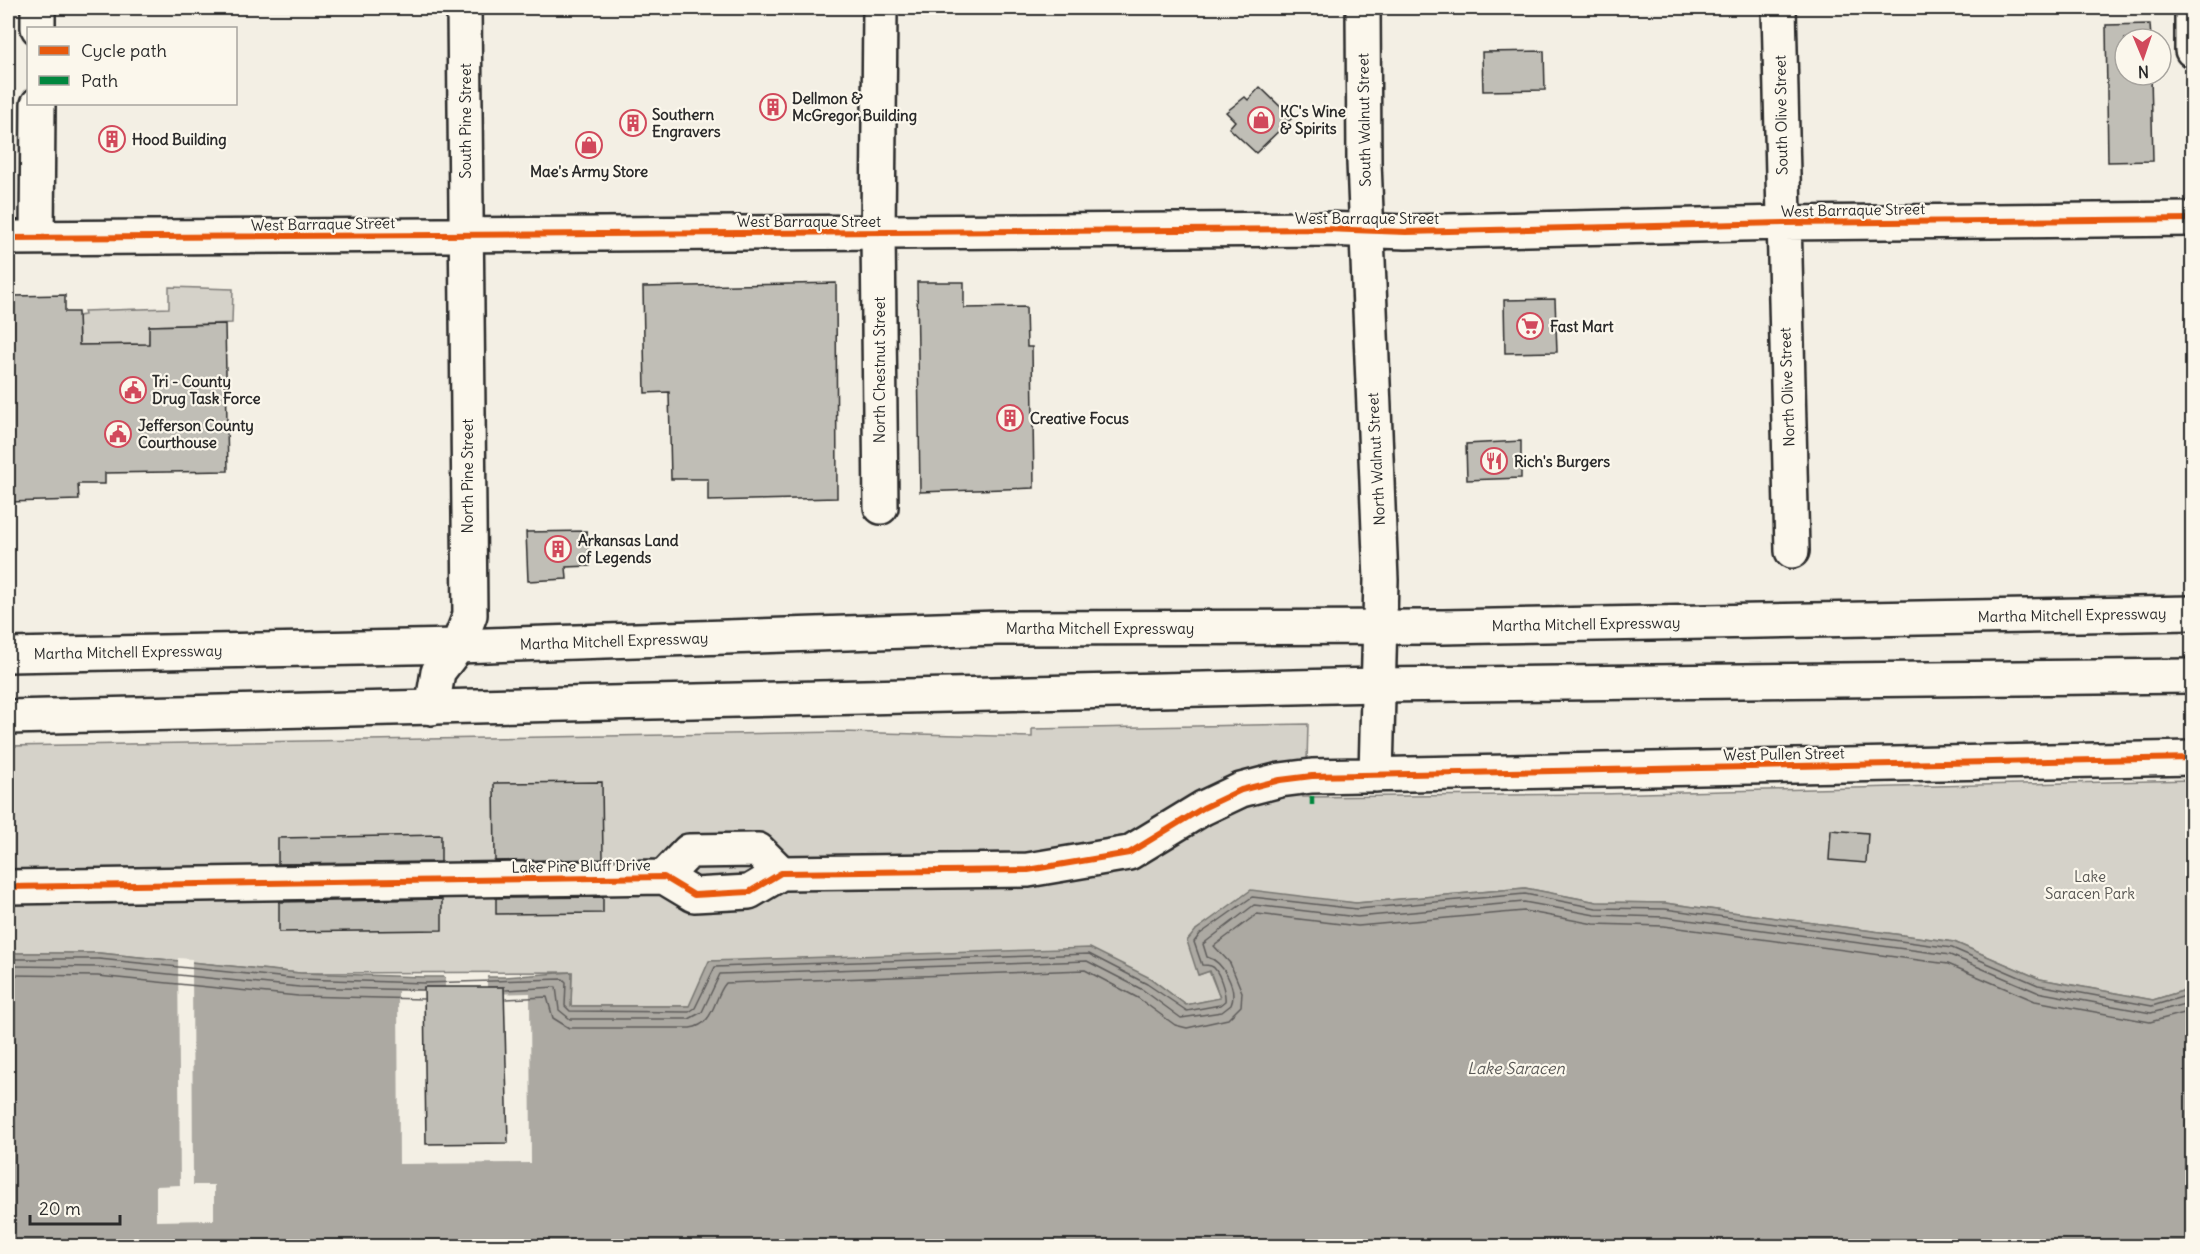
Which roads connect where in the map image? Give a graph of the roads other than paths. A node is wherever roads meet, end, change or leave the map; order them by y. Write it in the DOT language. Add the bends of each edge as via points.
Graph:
graph roads {
  1 [pos="38,8"];
  2 [pos="464,8"];
  3 [pos="880,8"];
  4 [pos="1363,8"];
  5 [pos="1779,8"];
  6 [pos="2192,8"];
  7 [pos="38,27"];
  8 [pos="2193,50"];
  9 [pos="38,105"];
  10 [pos="2193,219"];
  11 [pos="1783,223"];
  12 [pos="1366,232"];
  13 [pos="878,233"];
  14 [pos="465,234"];
  15 [pos="22,238"];
  16 [pos="880,507"];
  17 [pos="1792,550"];
  18 [pos="2193,613"];
  19 [pos="1378,627"];
  20 [pos="458,646"];
  21 [pos="8,655"];
  22 [pos="2193,676"];
  23 [pos="1377,685"];
  24 [pos="432,708"];
  25 [pos="8,717"];
  26 [pos="2193,758"];
  27 [pos="1376,775"];
  28 [pos="781,873"];
  29 [pos="664,877"];
  30 [pos="8,887"];
  1 -- 7 [label="main road"];
  2 -- 14 [label="main road, South Pine Street"];
  3 -- 13 [label="main road, North Chestnut Street"];
  4 -- 12 [label="main road, South Walnut Street"];
  5 -- 11 [label="main road, South Olive Street"];
  6 -- 8 [label="main road"];
  9 -- 15 [label="main road"];
  10 -- 11 [label="main road, West Barraque Street"];
  11 -- 12 [label="main road, West Barraque Street"];
  11 -- 17 [label="main road, North Olive Street"];
  12 -- 13 [label="main road, West Barraque Street" via="1325,229"];
  12 -- 19 [label="main road, North Walnut Street" via="1379,511"];
  13 -- 14 [label="main road, West Barraque Street"];
  13 -- 16 [label="main road, North Chestnut Street"];
  14 -- 15 [label="main road, West Barraque Street"];
  14 -- 20 [label="main road, North Pine Street" via="470,615"];
  18 -- 19 [label="main road, Martha Mitchell Expressway"];
  19 -- 20 [label="main road, Martha Mitchell Expressway" via="998,628"];
  19 -- 23 [label="main road, North Walnut Street"];
  20 -- 21 [label="main road, Martha Mitchell Expressway"];
  20 -- 24 [label="main road, North Pine Street" via="438,672"];
  22 -- 23 [label="main road"];
  23 -- 24 [label="main road"];
  23 -- 27 [label="main road"];
  24 -- 25 [label="main road"];
  26 -- 27 [label="main road, West Pullen Street"];
  27 -- 28 [label="main road, Lake Pine Bluff Drive" via="1312,776 1241,790 1203,808 1130,853 1039,868"];
  28 -- 29 [label="main road, Lake Pine Bluff Drive" via="749,892 694,894"];
  28 -- 29 [label="main road, Lake Pine Bluff Drive" via="758,850 689,851"];
  29 -- 30 [label="main road, Lake Pine Bluff Drive"];
}
